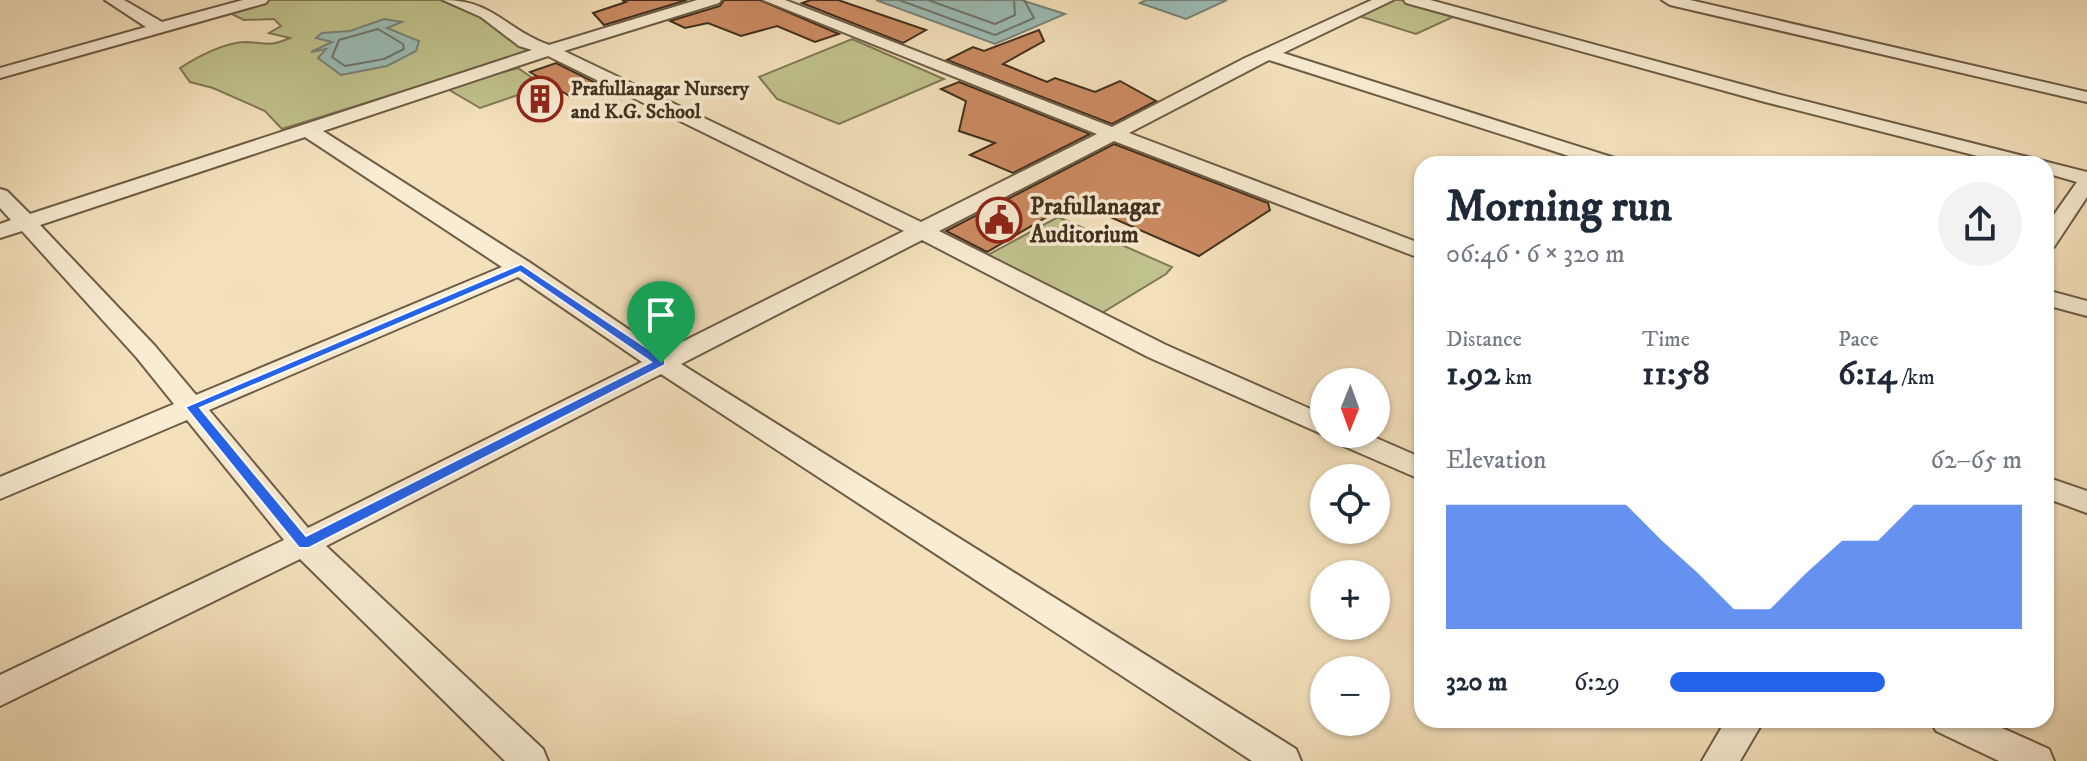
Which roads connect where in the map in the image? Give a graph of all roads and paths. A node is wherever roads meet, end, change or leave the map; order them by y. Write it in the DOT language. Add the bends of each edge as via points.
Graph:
graph roads {
  1 [pos="113,0"];
  2 [pos="260,0"];
  3 [pos="451,0"];
  4 [pos="713,0"];
  5 [pos="771,0"];
  6 [pos="1385,0"];
  7 [pos="1412,0"];
  8 [pos="1670,0"];
  9 [pos="160,28"];
  10 [pos="549,50"];
  11 [pos="1268,54"];
  12 [pos="0,73"];
  13 [pos="2087,97"];
  14 [pos="308,130"];
  15 [pos="1113,134"];
  16 [pos="1589,156"];
  17 [pos="2001,156"];
  18 [pos="2054,170"];
  19 [pos="2087,180"];
  20 [pos="0,195"];
  21 [pos="13,227"];
  22 [pos="920,230"];
  23 [pos="2054,230"];
  24 [pos="1414,249"];
  25 [pos="521,267"];
  26 [pos="2054,299"];
  27 [pos="2087,309"];
  28 [pos="661,363"];
  29 [pos="191,407"];
  30 [pos="1310,420"];
  31 [pos="1373,448"];
  32 [pos="1414,466"];
  33 [pos="0,489"];
  34 [pos="2054,490"];
  35 [pos="2087,502"];
  36 [pos="304,544"];
  37 [pos="0,691"];
  38 [pos="1741,728"];
  39 [pos="1965,728"];
  40 [pos="530,761"];
  41 [pos="1283,761"];
  42 [pos="1720,761"];
  43 [pos="2036,761"];
  1 -- 9 [label="street"];
  2 -- 9 [label="street"];
  3 -- 10 [label="street"];
  4 -- 10 [label="street"];
  5 -- 15 [label="street"];
  6 -- 11 [label="street"];
  7 -- 17 [label="street"];
  8 -- 13 [label="street"];
  9 -- 12 [label="street"];
  10 -- 14 [label="street"];
  10 -- 22 [label="street"];
  11 -- 15 [label="street"];
  11 -- 16 [label="street"];
  14 -- 21 [label="street"];
  14 -- 25 [label="street"];
  15 -- 22 [label="street"];
  15 -- 24 [label="street"];
  18 -- 19 [label="street"];
  19 -- 23 [label="street"];
  20 -- 21 [label="street"];
  21 -- 29 [label="street" via="146,352"];
  22 -- 28 [label="street"];
  22 -- 30 [label="street" via="1157,351"];
  25 -- 28 [label="street"];
  25 -- 29 [label="street"];
  26 -- 27 [label="street"];
  28 -- 36 [label="street"];
  28 -- 41 [label="street"];
  29 -- 33 [label="street"];
  29 -- 36 [label="street"];
  31 -- 32 [label="street"];
  34 -- 35 [label="street"];
  36 -- 37 [label="street"];
  36 -- 40 [label="street"];
  38 -- 42 [label="street"];
  39 -- 43 [label="street"];
}
